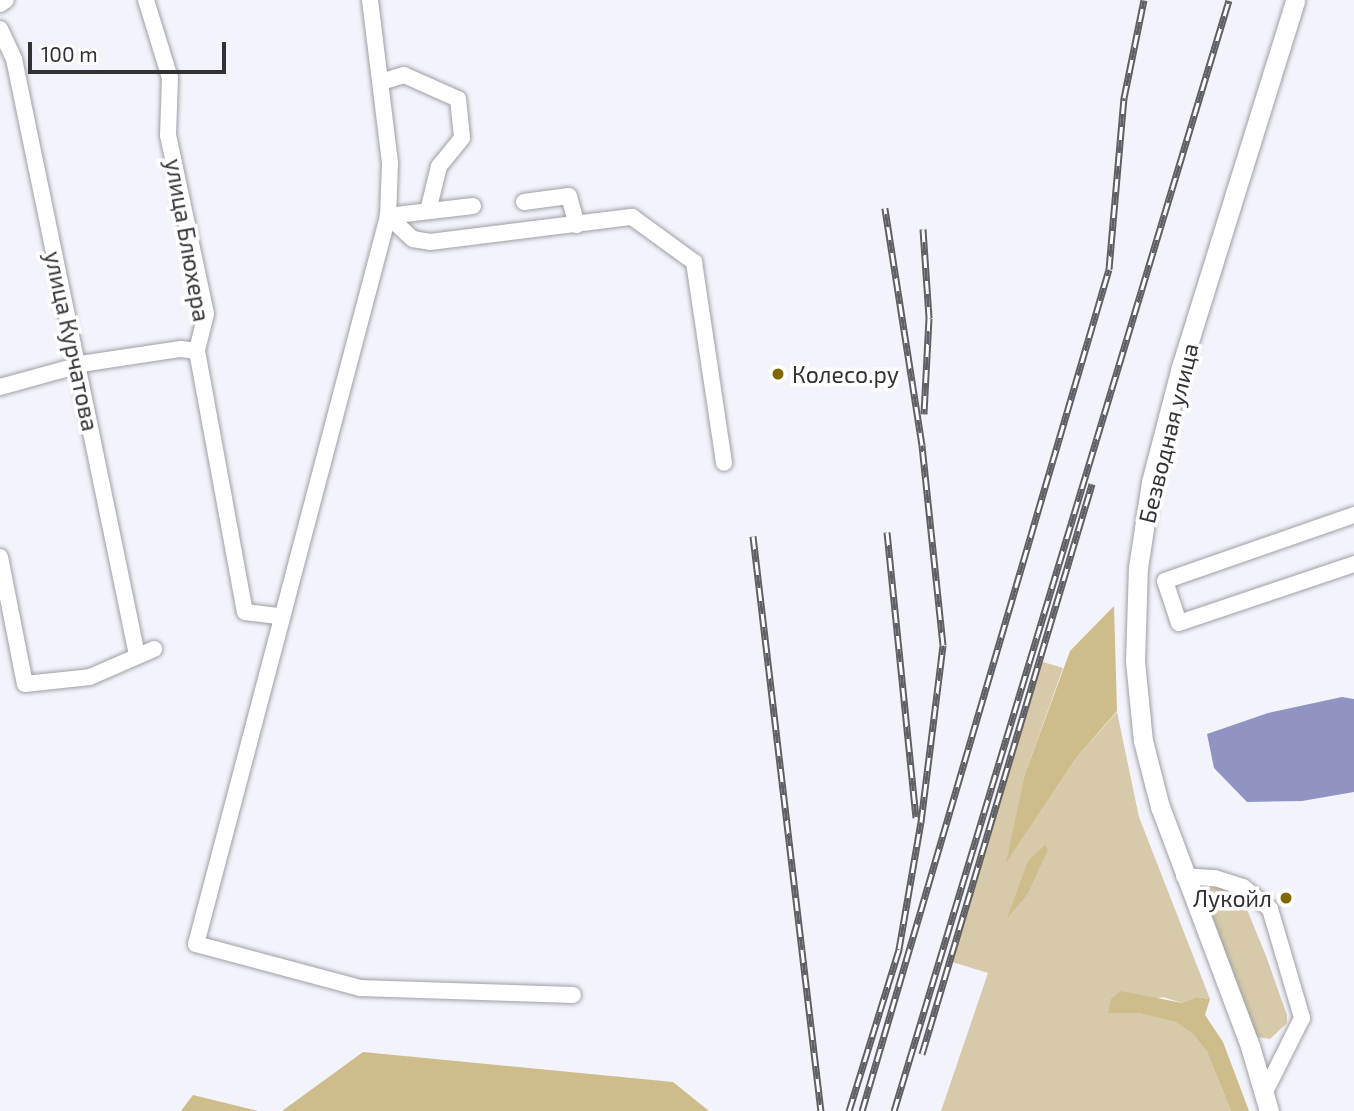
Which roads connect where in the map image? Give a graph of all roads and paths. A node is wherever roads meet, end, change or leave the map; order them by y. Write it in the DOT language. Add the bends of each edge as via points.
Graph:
graph roads {
  1 [pos="6,0"];
  2 [pos="146,0"];
  3 [pos="370,0"];
  4 [pos="1295,0"];
  5 [pos="0,4"];
  6 [pos="0,29"];
  7 [pos="381,82"];
  8 [pos="524,202"];
  9 [pos="473,206"];
  10 [pos="428,211"];
  11 [pos="388,216"];
  12 [pos="577,225"];
  13 [pos="197,351"];
  14 [pos="77,365"];
  15 [pos="0,387"];
  16 [pos="724,463"];
  17 [pos="1354,515"];
  18 [pos="0,557"];
  19 [pos="1354,564"];
  20 [pos="280,616"];
  21 [pos="154,649"];
  22 [pos="136,655"];
  23 [pos="1184,876"];
  24 [pos="573,995"];
  25 [pos="1267,1102"];
  1 -- 5 [label="street"];
  2 -- 13 [label="street, улица Блюхера" via="170,78 168,135 206,314"];
  3 -- 7 [label="street"];
  4 -- 23 [label="main road, Безводная улица" via="1181,367 1151,482 1138,568 1135,661 1143,741"];
  6 -- 14 [label="street, улица Курчатова" via="14,59"];
  7 -- 10 [label="street" via="404,75 458,99 462,138 439,166"];
  7 -- 11 [label="street" via="391,184"];
  8 -- 12 [label="street" via="569,196"];
  9 -- 10 [label="street"];
  10 -- 11 [label="street"];
  11 -- 12 [label="street" via="413,239 430,242"];
  11 -- 20 [label="street"];
  12 -- 16 [label="street" via="632,217 694,262"];
  13 -- 14 [label="street" via="181,349"];
  13 -- 20 [label="street, улица Блюхера" via="246,612"];
  14 -- 15 [label="street"];
  14 -- 22 [label="street, улица Курчатова"];
  17 -- 19 [label="street" via="1165,581 1178,623"];
  18 -- 22 [label="street" via="25,684 90,677"];
  20 -- 24 [label="street" via="196,944 360,988"];
  21 -- 22 [label="street"];
  23 -- 25 [label="main road, Безводная улица"];
  23 -- 25 [label="street" via="1214,878 1243,887 1270,909 1302,1018"];
}
